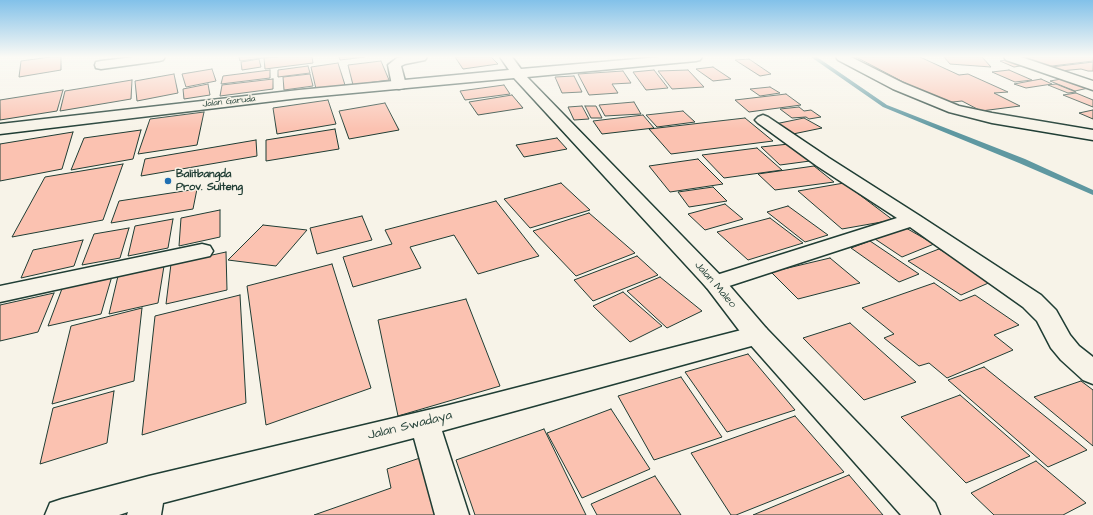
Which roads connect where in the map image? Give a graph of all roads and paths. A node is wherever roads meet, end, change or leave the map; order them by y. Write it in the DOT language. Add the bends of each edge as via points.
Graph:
graph roads {
  1 [pos="398,81"];
  2 [pos="421,81"];
  3 [pos="527,81"];
  4 [pos="888,81"];
  5 [pos="1079,81"];
  6 [pos="399,85"];
  7 [pos="1093,86"];
  8 [pos="763,120"];
  9 [pos="0,129"];
  10 [pos="1093,135"];
  11 [pos="913,220"];
  12 [pos="202,251"];
  13 [pos="715,282"];
  14 [pos="0,294"];
  15 [pos="757,335"];
  16 [pos="1093,373"];
  17 [pos="425,423"];
  18 [pos="146,503"];
  19 [pos="62,515"];
  20 [pos="452,515"];
  21 [pos="923,515"];
  1 -- 6 [label="street"];
  2 -- 6 [label="street, Jalan Garuda"];
  3 -- 13 [label="street, Jalan Maleo"];
  4 -- 10 [label="street" via="954,109"];
  5 -- 7 [label="street"];
  6 -- 9 [label="street, Jalan Garuda"];
  8 -- 11 [label="street" via="822,162"];
  11 -- 13 [label="street"];
  11 -- 16 [label="street" via="1032,301 1047,316 1060,341 1070,353"];
  12 -- 14 [label="street"];
  13 -- 15 [label="street, Jalan Maleo"];
  15 -- 17 [label="street, Jalan Swadaya"];
  15 -- 21 [label="street, Jalan Maleo"];
  17 -- 18 [label="street, Jalan Swadaya"];
  17 -- 20 [label="street"];
  18 -- 19 [label="street, Jalan Swadaya"];
}
